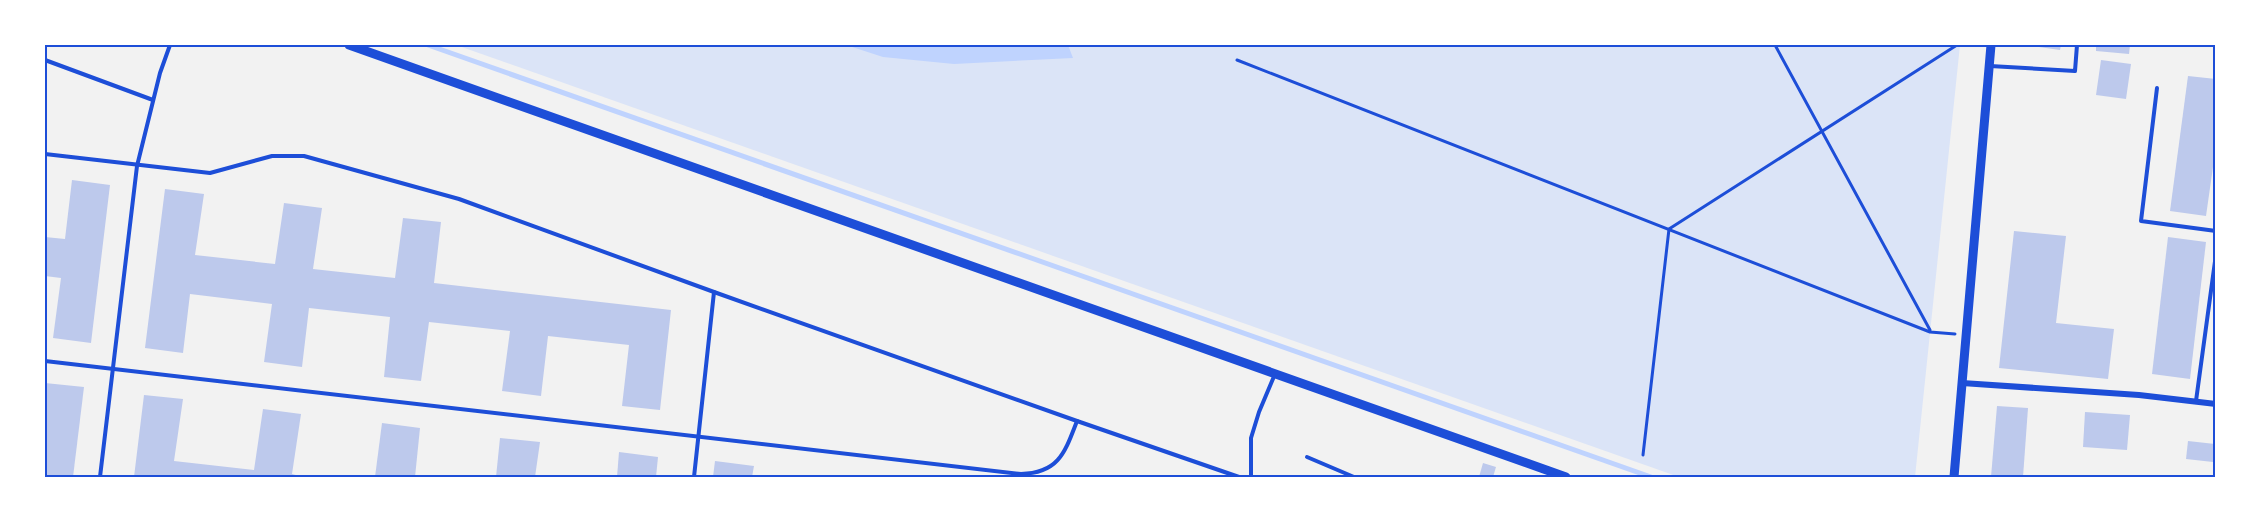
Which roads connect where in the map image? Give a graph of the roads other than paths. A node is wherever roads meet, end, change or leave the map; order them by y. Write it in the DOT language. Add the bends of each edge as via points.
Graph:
graph roads {
  1 [pos="170,45"];
  2 [pos="349,45"];
  3 [pos="1991,45"];
  4 [pos="2077,45"];
  5 [pos="45,60"];
  6 [pos="1989,66"];
  7 [pos="2157,88"];
  8 [pos="153,100"];
  9 [pos="45,154"];
  10 [pos="137,166"];
  11 [pos="2216,231"];
  12 [pos="2216,254"];
  13 [pos="714,292"];
  14 [pos="45,362"];
  15 [pos="114,370"];
  16 [pos="1275,374"];
  17 [pos="1962,382"];
  18 [pos="2196,401"];
  19 [pos="2216,404"];
  20 [pos="1077,421"];
  21 [pos="699,436"];
  22 [pos="1307,457"];
  23 [pos="100,477"];
  24 [pos="694,477"];
  25 [pos="1239,477"];
  26 [pos="1251,477"];
  27 [pos="1354,477"];
  28 [pos="1566,477"];
  29 [pos="1954,477"];
  1 -- 8 [label="lane"];
  2 -- 16 [label="street"];
  3 -- 6 [label="street"];
  4 -- 6 [label="lane" via="2075,71"];
  5 -- 8 [label="lane"];
  6 -- 17 [label="street"];
  7 -- 11 [label="lane" via="2141,221"];
  8 -- 10 [label="lane"];
  9 -- 10 [label="lane"];
  10 -- 13 [label="lane" via="210,173 272,156 304,156 459,199"];
  10 -- 15 [label="lane"];
  12 -- 18 [label="lane"];
  13 -- 20 [label="lane"];
  13 -- 21 [label="lane"];
  14 -- 15 [label="lane"];
  15 -- 21 [label="lane"];
  15 -- 23 [label="lane"];
  16 -- 26 [label="lane" via="1251,438"];
  16 -- 28 [label="street"];
  17 -- 18 [label="street"];
  17 -- 29 [label="street"];
  18 -- 19 [label="street"];
  20 -- 21 [label="lane" via="1058,461 1046,470 1030,474"];
  20 -- 25 [label="lane"];
  21 -- 24 [label="lane"];
  22 -- 27 [label="lane"];
}
